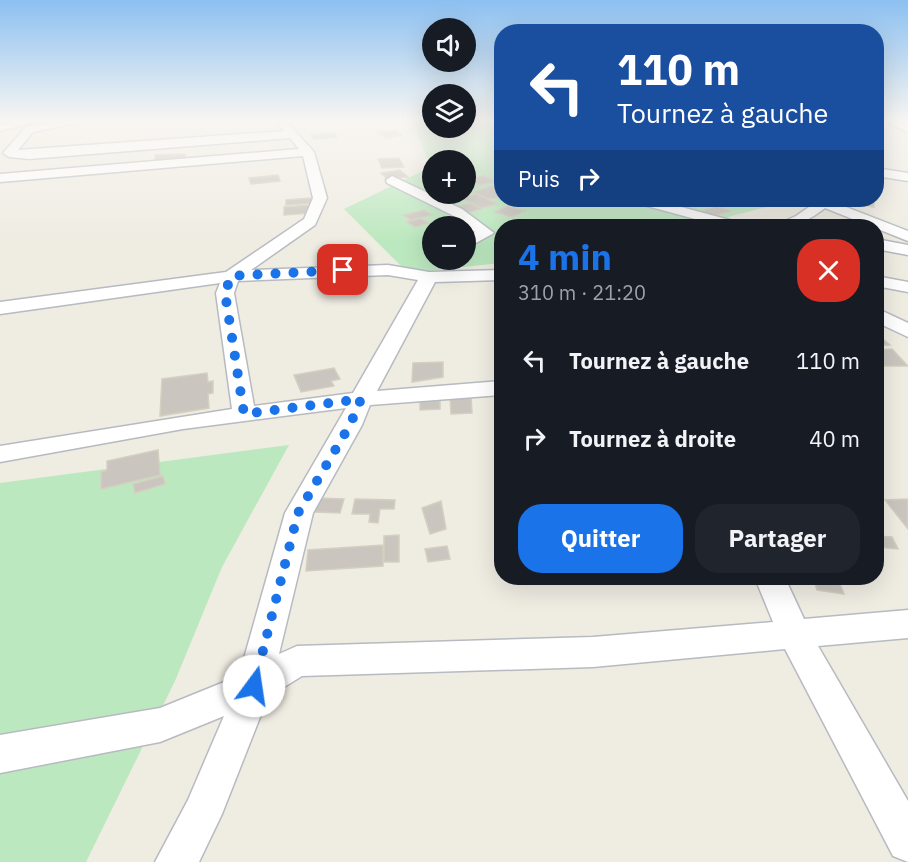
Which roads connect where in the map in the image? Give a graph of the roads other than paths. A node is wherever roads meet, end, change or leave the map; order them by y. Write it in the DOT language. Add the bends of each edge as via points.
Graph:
graph roads {
  1 [pos="199,161"];
  2 [pos="310,161"];
  3 [pos="884,173"];
  4 [pos="908,177"];
  5 [pos="0,178"];
  6 [pos="392,180"];
  7 [pos="667,207"];
  8 [pos="818,207"];
  9 [pos="840,207"];
  10 [pos="463,216"];
  11 [pos="710,219"];
  12 [pos="801,219"];
  13 [pos="868,219"];
  14 [pos="476,226"];
  15 [pos="884,226"];
  16 [pos="908,236"];
  17 [pos="476,238"];
  18 [pos="884,246"];
  19 [pos="908,250"];
  20 [pos="422,270"];
  21 [pos="424,270"];
  22 [pos="494,275"];
  23 [pos="231,276"];
  24 [pos="884,282"];
  25 [pos="908,287"];
  26 [pos="0,308"];
  27 [pos="884,318"];
  28 [pos="908,331"];
  29 [pos="494,389"];
  30 [pos="361,399"];
  31 [pos="244,414"];
  32 [pos="0,453"];
  33 [pos="773,585"];
  34 [pos="908,624"];
  35 [pos="795,636"];
  36 [pos="254,686"];
  37 [pos="0,754"];
  38 [pos="908,841"];
  39 [pos="176,862"];
  1 -- 5 [label="street"];
  2 -- 23 [label="street" via="320,198 310,222"];
  3 -- 4 [label="street"];
  6 -- 10 [label="street"];
  7 -- 11 [label="street"];
  8 -- 12 [label="street"];
  9 -- 13 [label="street"];
  14 -- 17 [label="street" via="486,233"];
  15 -- 16 [label="street"];
  18 -- 19 [label="street"];
  20 -- 23 [label="street"];
  21 -- 22 [label="street"];
  21 -- 30 [label="street"];
  23 -- 26 [label="street"];
  23 -- 31 [label="street" via="225,293"];
  24 -- 25 [label="street"];
  27 -- 28 [label="street"];
  29 -- 30 [label="street"];
  30 -- 31 [label="street"];
  30 -- 36 [label="street" via="298,513"];
  31 -- 32 [label="street"];
  33 -- 35 [label="street"];
  34 -- 35 [label="street"];
  35 -- 36 [label="street" via="593,652 297,661"];
  35 -- 38 [label="street"];
  36 -- 37 [label="street" via="160,725"];
  36 -- 39 [label="street" via="202,814"];
}
